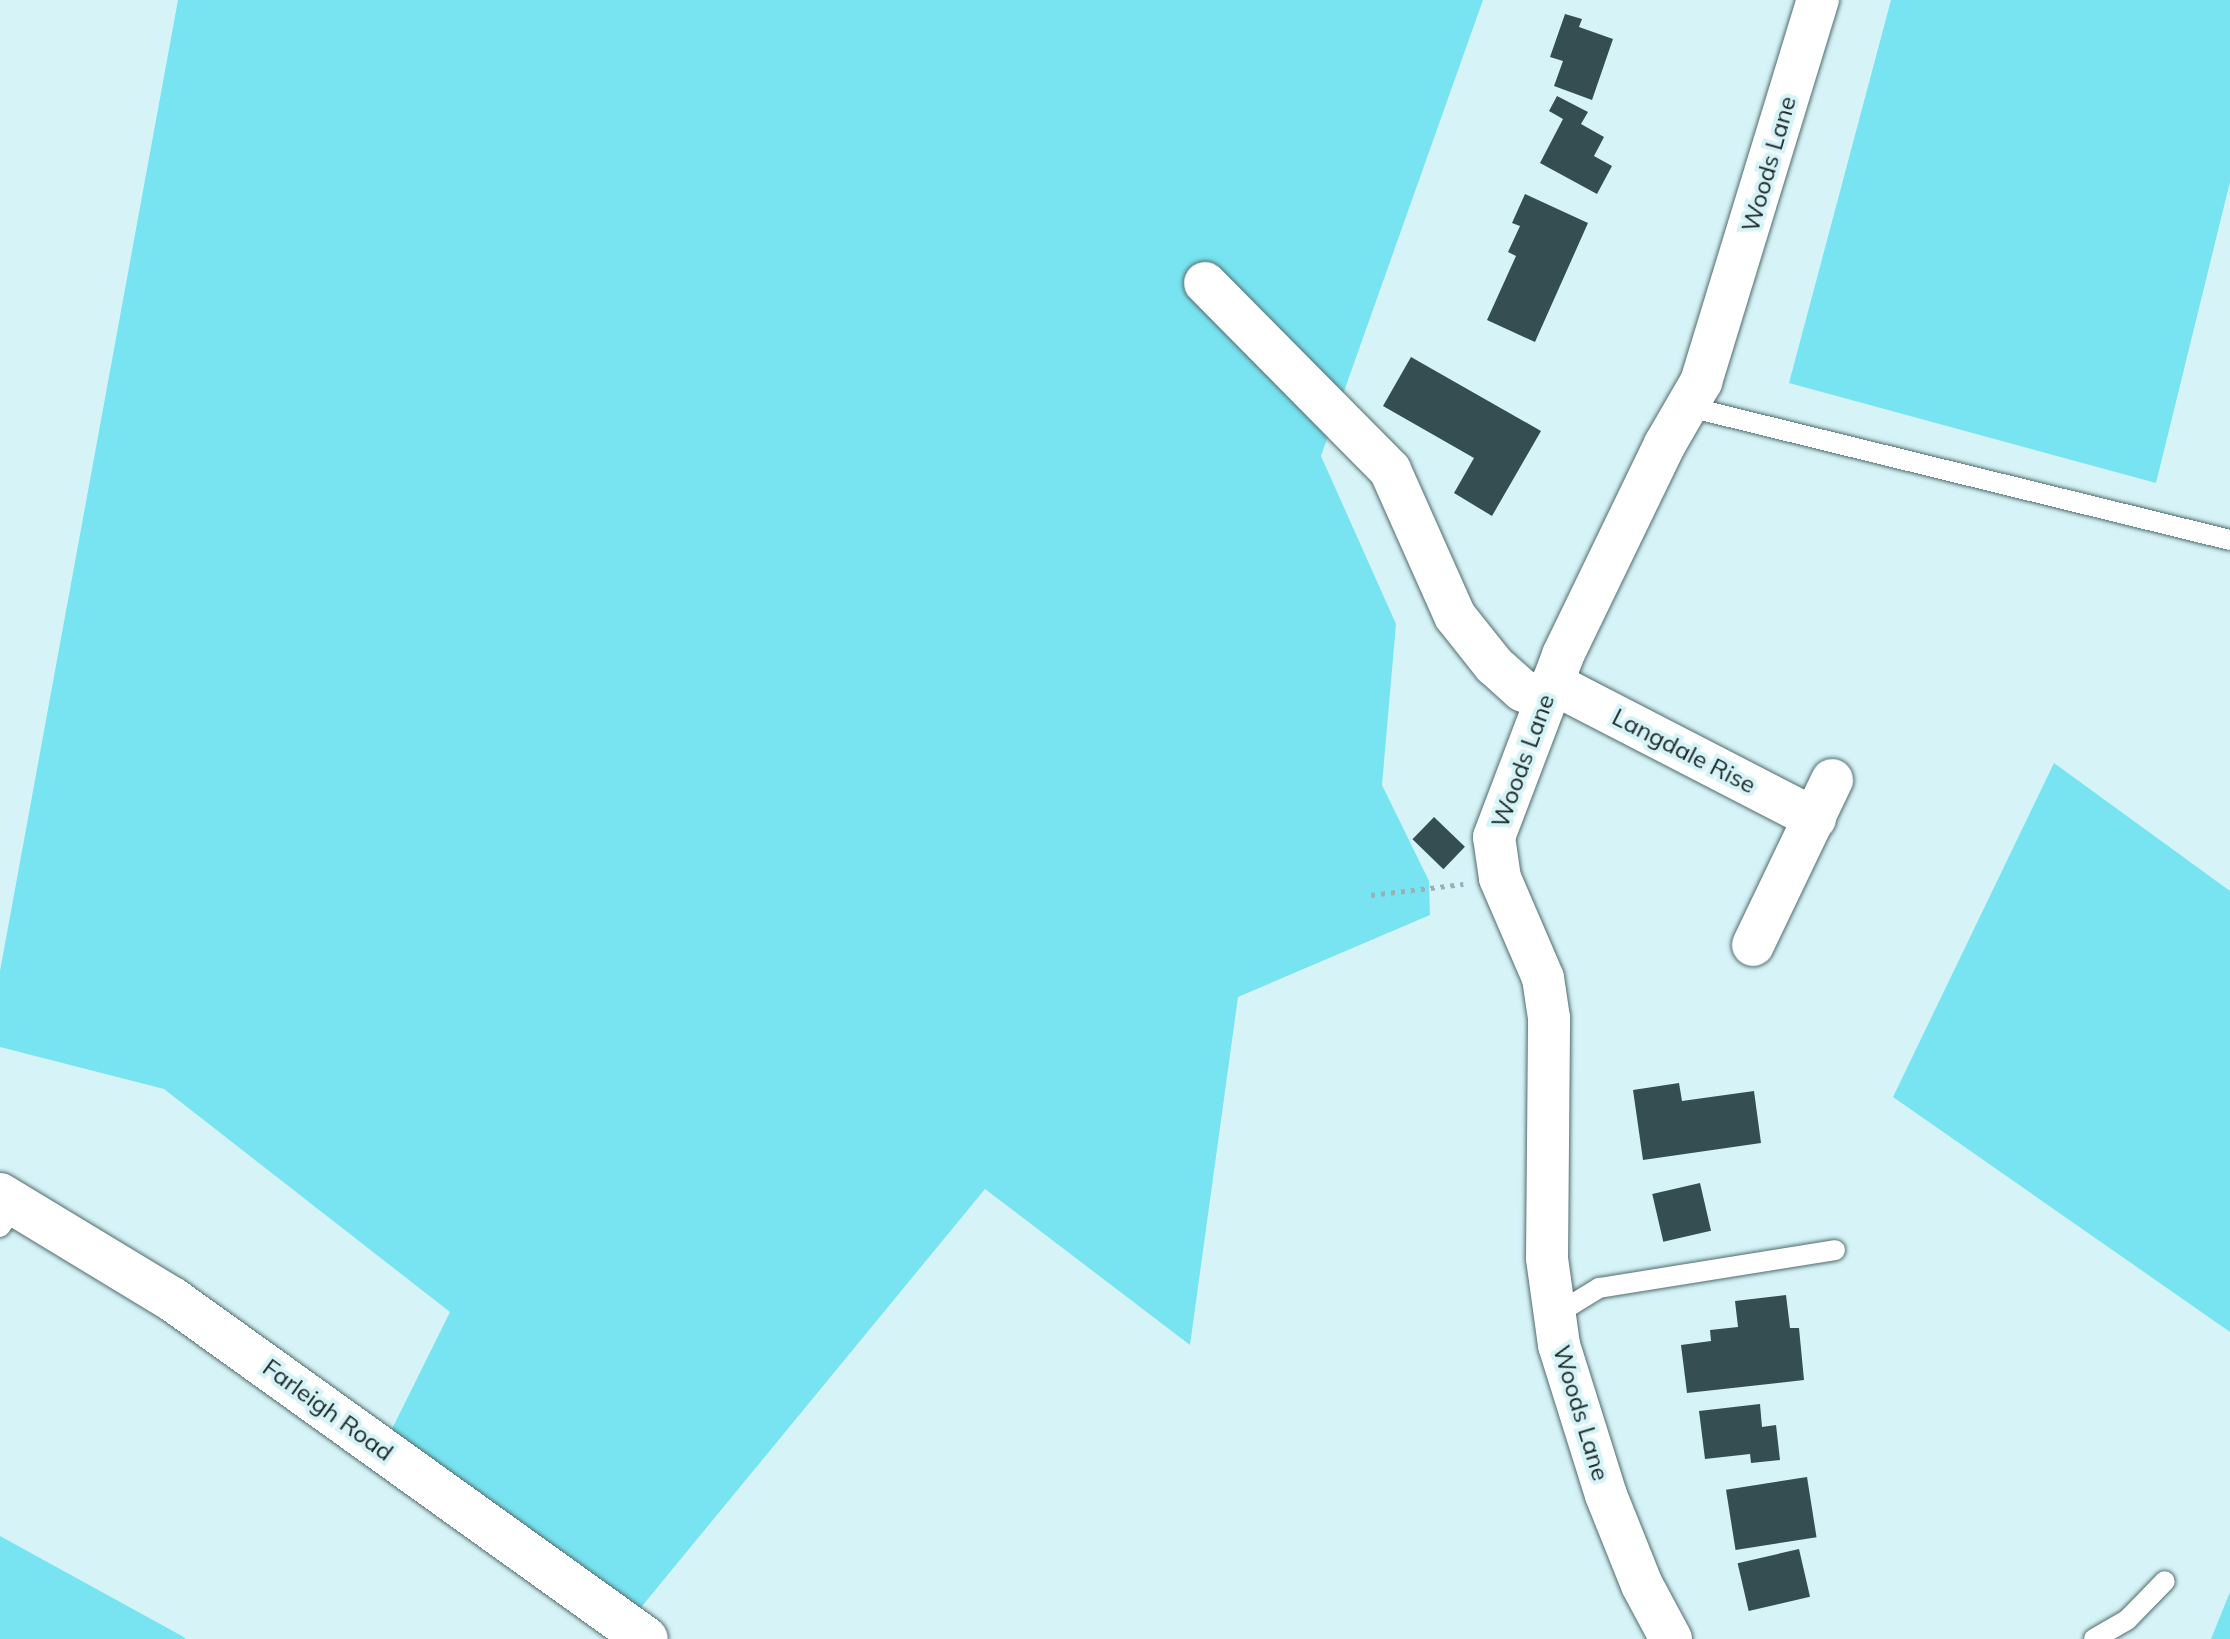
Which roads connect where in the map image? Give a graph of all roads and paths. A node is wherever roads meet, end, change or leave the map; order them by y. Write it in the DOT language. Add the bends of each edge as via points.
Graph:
graph roads {
  1 [pos="1818,0"];
  2 [pos="1205,283"];
  3 [pos="1689,407"];
  4 [pos="2230,540"];
  5 [pos="1548,691"];
  6 [pos="1832,780"];
  7 [pos="1815,819"];
  8 [pos="1500,878"];
  9 [pos="1371,895"];
  10 [pos="1753,945"];
  11 [pos="5,1209"];
  12 [pos="1835,1250"];
  13 [pos="1555,1315"];
  14 [pos="2165,1581"];
  15 [pos="646,1639"];
  16 [pos="1671,1639"];
  17 [pos="2094,1639"];
  1 -- 3 [label="street, Woods Lane" via="1756,212"];
  2 -- 5 [label="street, Langdale Rise" via="1390,470 1455,616 1494,665 1522,690"];
  3 -- 4 [label="lane"];
  3 -- 5 [label="street, Woods Lane" via="1665,444"];
  5 -- 7 [label="street, Langdale Rise"];
  5 -- 8 [label="street, Woods Lane" via="1494,837"];
  6 -- 7 [label="street"];
  7 -- 10 [label="street"];
  8 -- 9 [label="path"];
  8 -- 13 [label="street, Woods Lane" via="1543,978 1549,1018 1547,1258"];
  11 -- 15 [label="main road, Farleigh Road" via="172,1299"];
  12 -- 13 [label="lane" via="1599,1288"];
  13 -- 16 [label="street, Woods Lane" via="1559,1345 1606,1495"];
  14 -- 17 [label="lane" via="2127,1620"];
}
